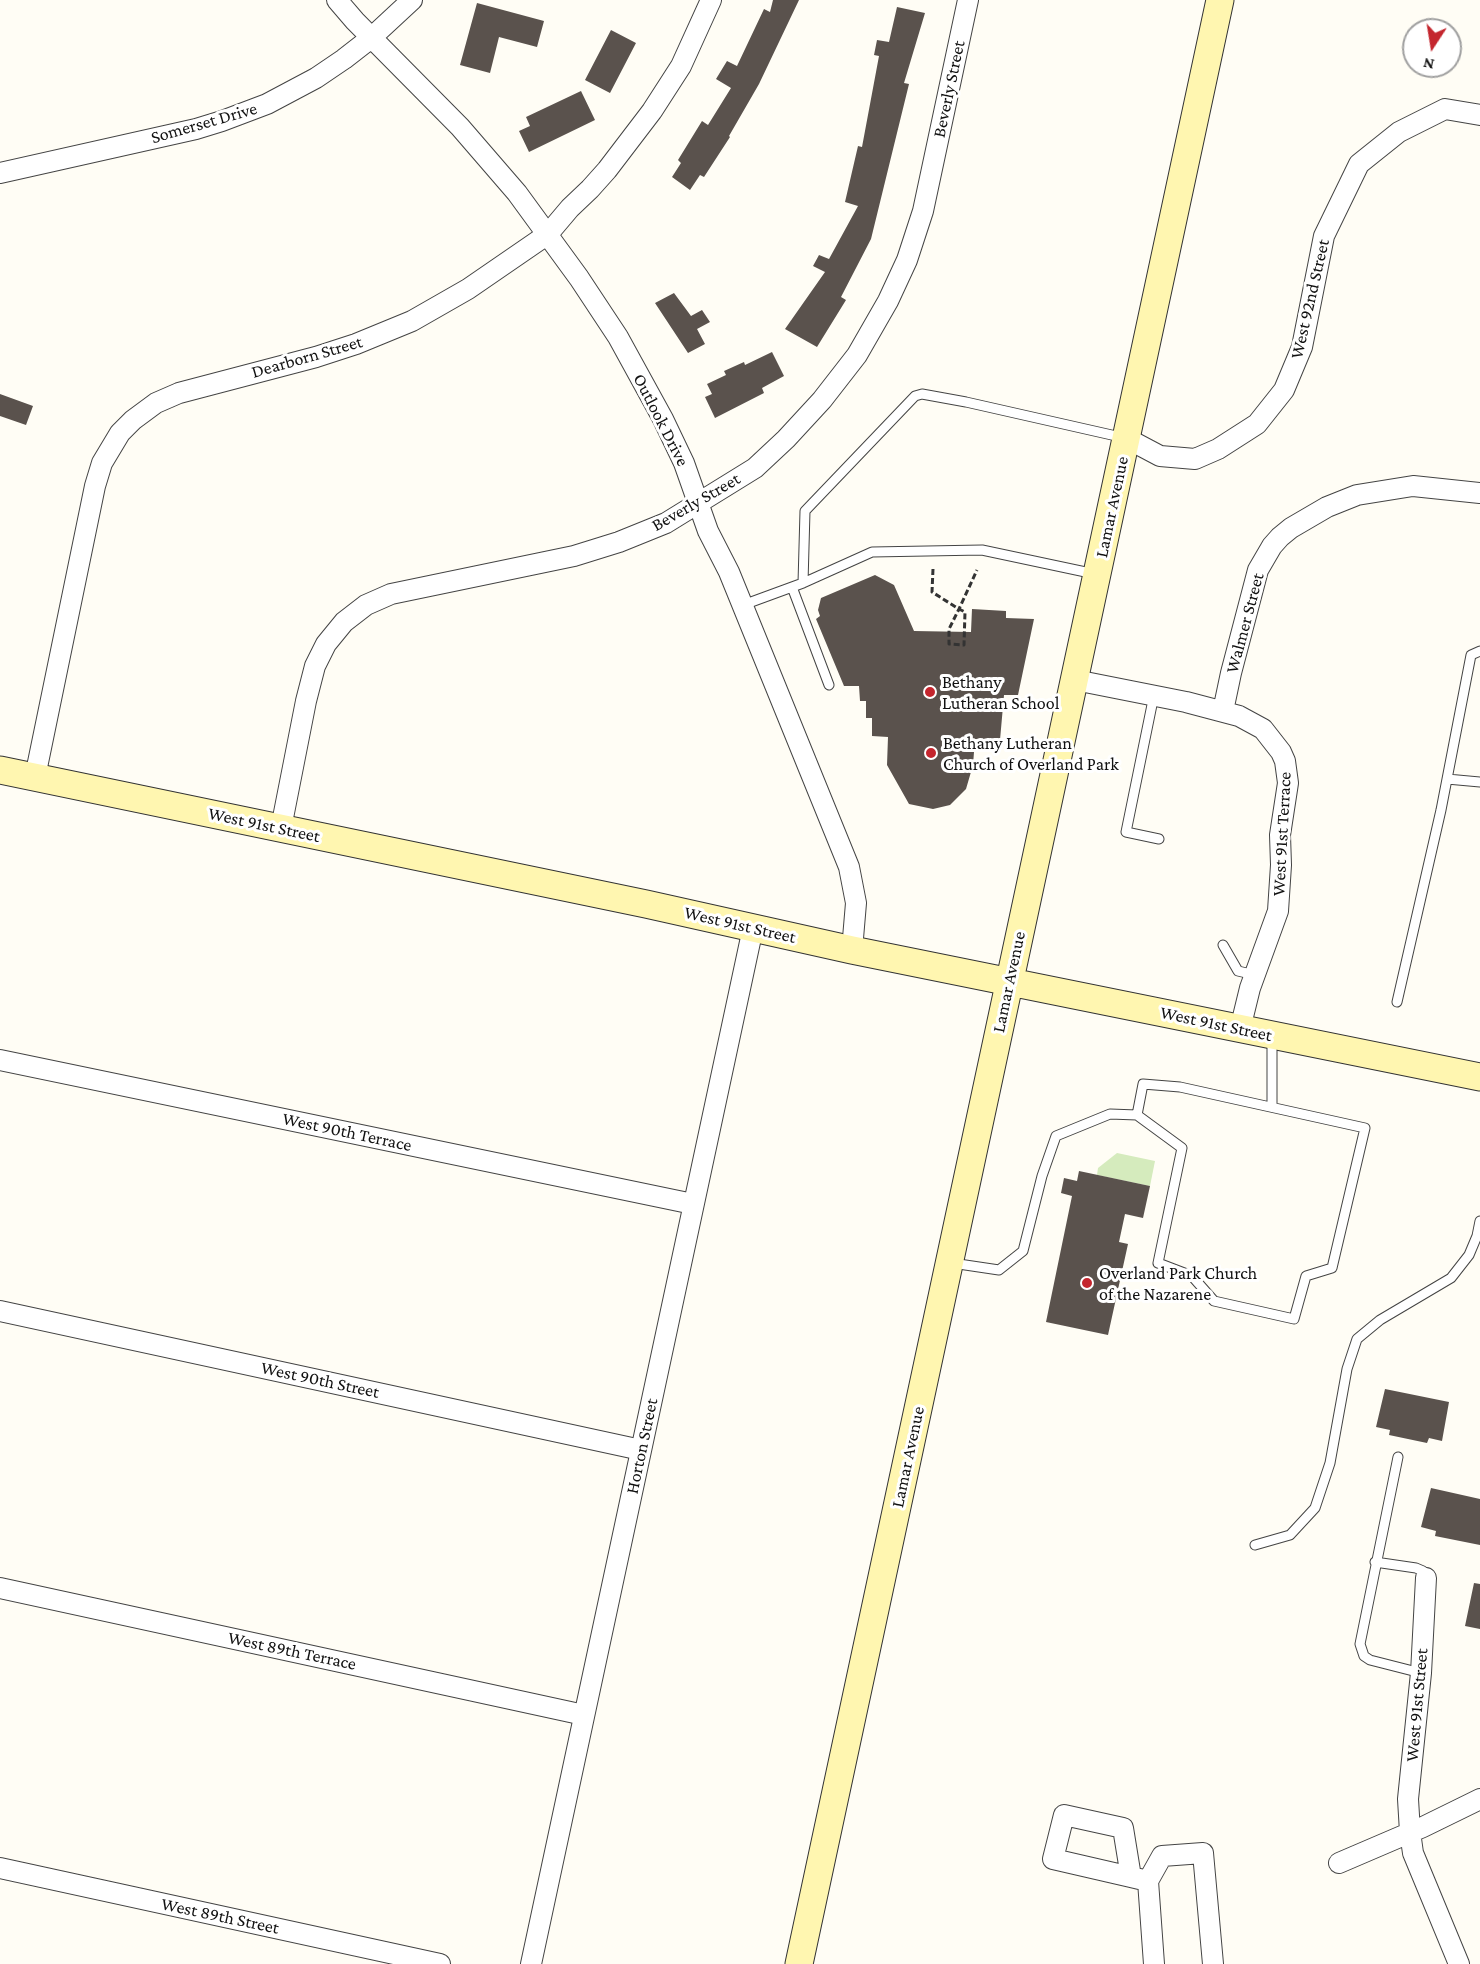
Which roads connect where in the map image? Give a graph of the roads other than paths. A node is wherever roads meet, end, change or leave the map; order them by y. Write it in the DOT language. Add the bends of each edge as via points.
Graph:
graph roads {
  1 [pos="337,0"];
  2 [pos="412,0"];
  3 [pos="711,0"];
  4 [pos="968,0"];
  5 [pos="1220,0"];
  6 [pos="371,38"];
  7 [pos="1480,115"];
  8 [pos="0,173"];
  9 [pos="548,234"];
  10 [pos="1126,438"];
  11 [pos="1480,493"];
  12 [pos="699,503"];
  13 [pos="1097,574"];
  14 [pos="803,583"];
  15 [pos="792,587"];
  16 [pos="743,605"];
  17 [pos="1480,651"];
  18 [pos="1074,680"];
  19 [pos="829,685"];
  20 [pos="1154,695"];
  21 [pos="1223,711"];
  22 [pos="0,770"];
  23 [pos="35,777"];
  24 [pos="1447,779"];
  25 [pos="1480,782"];
  26 [pos="280,828"];
  27 [pos="1159,839"];
  28 [pos="753,928"];
  29 [pos="1223,945"];
  30 [pos="852,950"];
  31 [pos="1255,975"];
  32 [pos="1009,981"];
  33 [pos="1397,1002"];
  34 [pos="1240,1029"];
  35 [pos="1272,1035"];
  36 [pos="0,1060"];
  37 [pos="1480,1077"];
  38 [pos="1272,1107"];
  39 [pos="1137,1115"];
  40 [pos="693,1204"];
  41 [pos="1480,1221"];
  42 [pos="950,1263"];
  43 [pos="0,1311"];
  44 [pos="641,1450"];
  45 [pos="1398,1457"];
  46 [pos="1255,1545"];
  47 [pos="1375,1563"];
  48 [pos="1426,1578"];
  49 [pos="0,1588"];
  50 [pos="1421,1673"];
  51 [pos="584,1715"];
  52 [pos="1480,1799"];
  53 [pos="1410,1832"];
  54 [pos="1339,1863"];
  55 [pos="0,1868"];
  56 [pos="440,1964"];
  57 [pos="531,1964"];
  58 [pos="799,1964"];
  59 [pos="1154,1964"];
  60 [pos="1213,1964"];
  61 [pos="1459,1964"];
  1 -- 6 [label="street, Outlook Drive"];
  2 -- 6 [label="street, Somerset Drive"];
  3 -- 9 [label="street, Dearborn Street" via="681,66 652,111 607,170"];
  4 -- 12 [label="street, Beverly Street" via="923,211 888,301 857,355 786,439 755,468"];
  5 -- 10 [label="street, Lamar Avenue"];
  6 -- 8 [label="street, Somerset Drive" via="316,78 267,104 222,121"];
  6 -- 9 [label="street, Outlook Drive" via="460,128"];
  7 -- 10 [label="street, West 92nd Street" via="1445,109 1399,132 1359,164 1324,236 1302,347 1284,390 1257,424 1195,459 1160,456"];
  9 -- 12 [label="street, Outlook Drive" via="618,337 676,445"];
  9 -- 23 [label="street, Dearborn Street" via="468,290 412,321 356,345 179,393 156,403 120,433 102,463 95,486"];
  10 -- 13 [label="street, Lamar Avenue"];
  10 -- 14 [label="lane" via="966,402 915,396 805,511"];
  11 -- 21 [label="street, Walmer Street" via="1413,486 1357,495 1327,507 1280,537 1258,570"];
  12 -- 16 [label="street, Outlook Drive"];
  12 -- 26 [label="street, Beverly Street" via="666,523 574,556 391,594 366,605 344,622 315,666"];
  13 -- 14 [label="lane" via="982,550 872,552"];
  13 -- 18 [label="street, Lamar Avenue"];
  14 -- 15 [label="lane"];
  15 -- 16 [label="lane"];
  15 -- 19 [label="lane"];
  16 -- 30 [label="street, Outlook Drive" via="849,867 856,903"];
  17 -- 24 [label="lane" via="1471,655"];
  18 -- 20 [label="street, West 91st Terrace"];
  18 -- 32 [label="street, Lamar Avenue"];
  20 -- 21 [label="street, West 91st Terrace"];
  20 -- 27 [label="lane" via="1126,832"];
  21 -- 31 [label="street, West 91st Terrace" via="1263,729 1281,752 1288,783 1280,835 1278,911"];
  22 -- 23 [label="street, West 91st Street"];
  23 -- 26 [label="street, West 91st Street"];
  24 -- 25 [label="lane"];
  24 -- 33 [label="lane"];
  26 -- 28 [label="street, West 91st Street"];
  28 -- 30 [label="street, West 91st Street"];
  28 -- 40 [label="street, Horton Street"];
  29 -- 31 [label="lane" via="1238,971"];
  30 -- 32 [label="street, West 91st Street"];
  31 -- 34 [label="street, West 91st Terrace"];
  32 -- 34 [label="street, West 91st Street"];
  32 -- 42 [label="street, Lamar Avenue"];
  34 -- 35 [label="street, West 91st Street"];
  35 -- 37 [label="street, West 91st Street"];
  35 -- 38 [label="lane"];
  36 -- 40 [label="street, West 90th Terrace"];
  38 -- 39 [label="lane" via="1180,1087 1143,1084"];
  38 -- 39 [label="lane" via="1365,1128 1332,1268 1306,1276 1294,1318 1214,1300 1192,1276 1158,1263 1182,1148"];
  39 -- 42 [label="lane" via="1110,1114 1056,1136 1023,1251 999,1270"];
  40 -- 44 [label="street, Horton Street"];
  41 -- 46 [label="lane" via="1469,1255 1451,1278 1380,1320 1357,1339 1347,1369 1330,1463 1315,1508 1290,1535"];
  42 -- 58 [label="street, Lamar Avenue"];
  43 -- 44 [label="street, West 90th Street"];
  44 -- 51 [label="street, Horton Street"];
  45 -- 47 [label="lane"];
  47 -- 48 [label="lane" via="1423,1571"];
  47 -- 50 [label="lane" via="1360,1644 1364,1656"];
  48 -- 50 [label="street, West 91st Street"];
  49 -- 51 [label="street, West 89th Terrace"];
  50 -- 53 [label="street, West 91st Street" via="1408,1799"];
  51 -- 57 [label="street, Horton Street"];
  52 -- 53 [label="street"];
  53 -- 54 [label="street"];
  53 -- 61 [label="street, West 91st Street" via="1413,1853"];
  55 -- 56 [label="street, West 89th Street"];
  59 -- 60 [label="street" via="1139,1879 1162,1856 1203,1853"];
}
